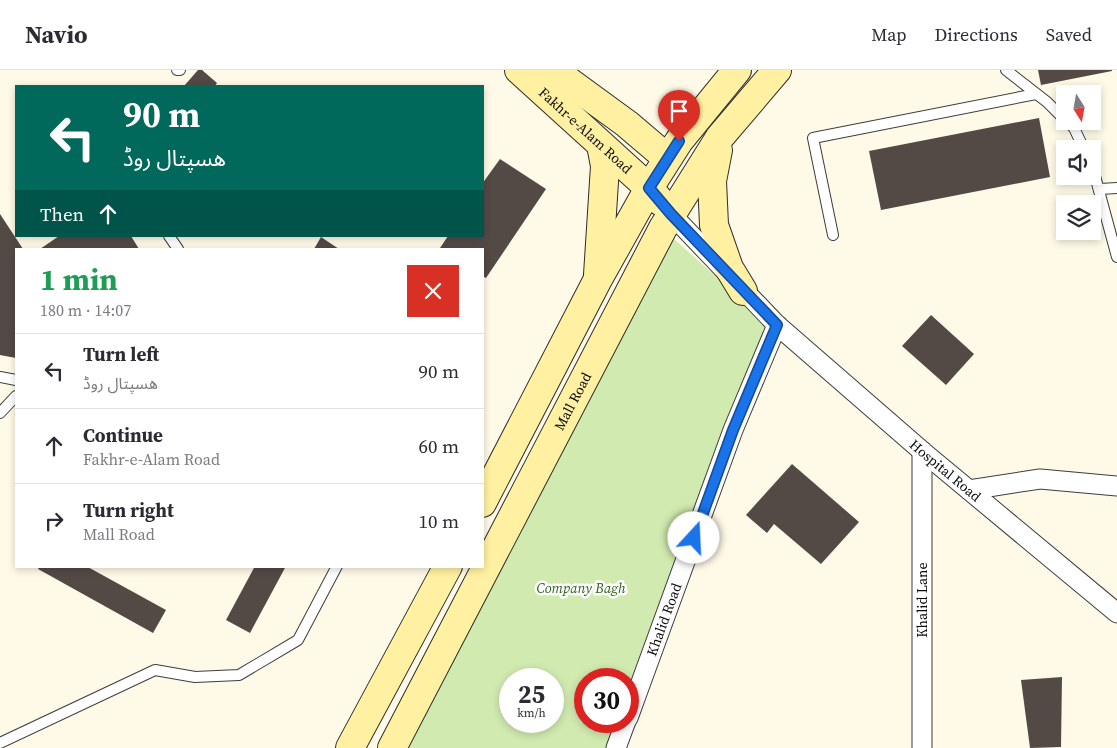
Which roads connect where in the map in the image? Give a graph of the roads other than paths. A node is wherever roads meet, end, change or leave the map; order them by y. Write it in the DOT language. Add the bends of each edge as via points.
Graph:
graph roads {
  1 [pos="519,70"];
  2 [pos="553,70"];
  3 [pos="737,70"];
  4 [pos="777,70"];
  5 [pos="1006,70"];
  6 [pos="1036,94"];
  7 [pos="1056,111"];
  8 [pos="694,121"];
  9 [pos="627,124"];
  10 [pos="720,137"];
  11 [pos="601,145"];
  12 [pos="667,158"];
  13 [pos="1099,185"];
  14 [pos="649,188"];
  15 [pos="1117,188"];
  16 [pos="1100,189"];
  17 [pos="671,214"];
  18 [pos="833,235"];
  19 [pos="170,237"];
  20 [pos="177,248"];
  21 [pos="1117,257"];
  22 [pos="598,281"];
  23 [pos="743,291"];
  24 [pos="777,325"];
  25 [pos="0,377"];
  26 [pos="15,380"];
  27 [pos="15,397"];
  28 [pos="0,413"];
  29 [pos="922,451"];
  30 [pos="1117,486"];
  31 [pos="969,490"];
  32 [pos="484,499"];
  33 [pos="336,568"];
  34 [pos="447,568"];
  35 [pos="1117,613"];
  36 [pos="639,687"];
  37 [pos="622,733"];
  38 [pos="0,743"];
  39 [pos="350,748"];
  40 [pos="392,748"];
  41 [pos="616,748"];
  42 [pos="922,748"];
  1 -- 11 [label="main road, Fakhr-e-Alam Road"];
  2 -- 9 [label="main road, Fakhr-e-Alam Road"];
  3 -- 8 [label="main road"];
  4 -- 10 [label="main road, Mall Road"];
  5 -- 6 [label="lane"];
  6 -- 7 [label="lane"];
  6 -- 18 [label="lane" via="813,138"];
  8 -- 9 [label="main road" via="672,127 649,128"];
  8 -- 12 [label="main road"];
  9 -- 12 [label="main road, Fakhr-e-Alam Road"];
  10 -- 17 [label="main road, Mall Road"];
  10 -- 23 [label="main road" via="712,181 714,225 729,268"];
  11 -- 14 [label="main road, Fakhr-e-Alam Road"];
  11 -- 22 [label="main road" via="605,166"];
  12 -- 14 [label="main road"];
  13 -- 16 [label="lane"];
  14 -- 17 [label="main road, Fakhr-e-Alam Road"];
  14 -- 22 [label="main road"];
  15 -- 16 [label="lane"];
  16 -- 21 [label="lane"];
  17 -- 23 [label="street, Hospital Road"];
  17 -- 40 [label="main road, Mall Road"];
  19 -- 20 [label="lane"];
  22 -- 32 [label="main road"];
  23 -- 24 [label="street, Hospital Road"];
  24 -- 29 [label="street, Hospital Road"];
  24 -- 36 [label="street, Khalid Road" via="733,430"];
  25 -- 26 [label="lane"];
  27 -- 28 [label="lane"];
  29 -- 31 [label="street, Hospital Road"];
  29 -- 42 [label="street, Khalid Lane"];
  30 -- 31 [label="street" via="1040,479"];
  31 -- 35 [label="street, Hospital Road"];
  33 -- 38 [label="lane" via="298,640 239,675 195,677 155,670"];
  34 -- 39 [label="main road"];
  37 -- 41 [label="street, Khalid Road"];
}
